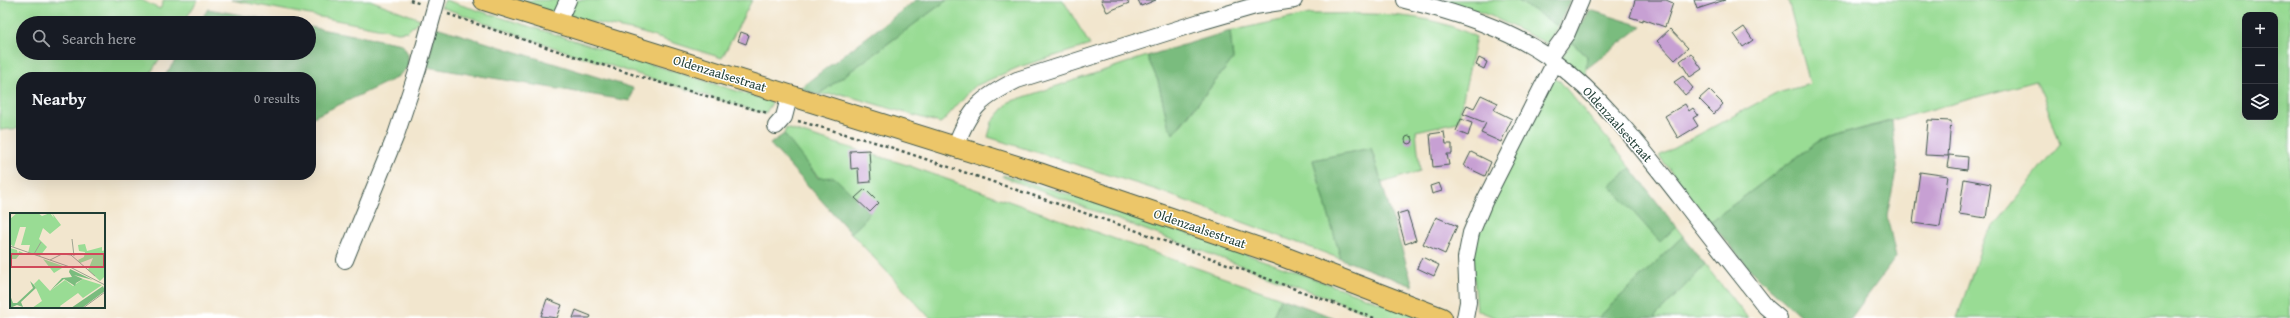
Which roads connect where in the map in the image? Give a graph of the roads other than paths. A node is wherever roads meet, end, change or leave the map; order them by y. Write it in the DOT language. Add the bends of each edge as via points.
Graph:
graph roads {
  1 [pos="484,0"];
  2 [pos="568,0"];
  3 [pos="1294,0"];
  4 [pos="1405,0"];
  5 [pos="1581,0"];
  6 [pos="435,4"];
  7 [pos="557,24"];
  8 [pos="1552,60"];
  9 [pos="790,94"];
  10 [pos="780,121"];
  11 [pos="955,147"];
  12 [pos="345,260"];
  13 [pos="1442,318"];
  14 [pos="1465,318"];
  15 [pos="1780,318"];
  1 -- 7 [label="main road, Oldenzaalsestraat"];
  2 -- 7 [label="street"];
  3 -- 11 [label="street" via="1255,6 1016,80 991,93 976,105 964,122"];
  4 -- 8 [label="street, Oldenzaalsestraat" via="1477,21 1520,41"];
  5 -- 8 [label="street"];
  6 -- 12 [label="street" via="418,69 396,135"];
  7 -- 9 [label="main road, Oldenzaalsestraat"];
  8 -- 14 [label="street" via="1471,233 1466,258 1468,302"];
  8 -- 15 [label="street, Oldenzaalsestraat" via="1591,92 1637,142 1766,306"];
  9 -- 10 [label="street"];
  9 -- 11 [label="main road, Oldenzaalsestraat"];
  11 -- 13 [label="main road, Oldenzaalsestraat" via="1274,253"];
}
